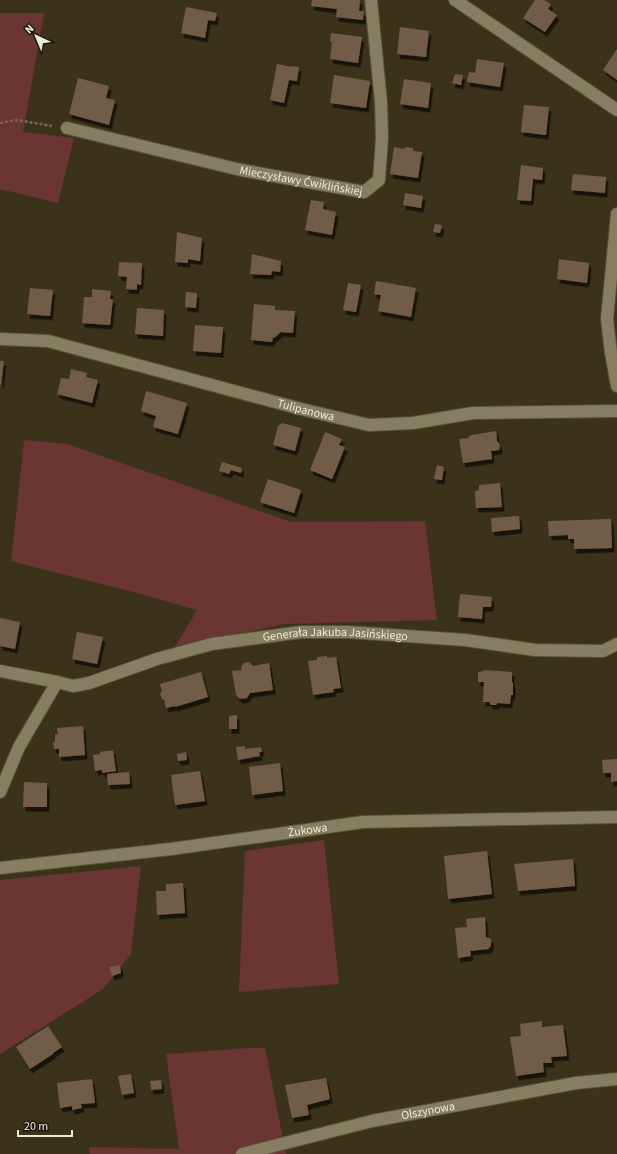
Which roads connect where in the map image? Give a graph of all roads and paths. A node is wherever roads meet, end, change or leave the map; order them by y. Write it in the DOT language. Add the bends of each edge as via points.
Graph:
graph roads {
  1 [pos="371,0"];
  2 [pos="455,0"];
  3 [pos="617,110"];
  4 [pos="0,123"];
  5 [pos="67,128"];
  6 [pos="617,214"];
  7 [pos="0,340"];
  8 [pos="617,386"];
  9 [pos="617,411"];
  10 [pos="617,644"];
  11 [pos="0,671"];
  12 [pos="57,682"];
  13 [pos="0,792"];
  14 [pos="617,817"];
  15 [pos="0,868"];
  16 [pos="617,1079"];
  17 [pos="242,1154"];
  1 -- 5 [label="street, Mieczysławy Ćwiklińskiej" via="382,138 379,180 364,192 241,170"];
  2 -- 3 [label="street"];
  4 -- 5 [label="path" via="16,120"];
  6 -- 8 [label="street" via="607,319"];
  7 -- 9 [label="street, Tulipanowa" via="48,341 369,426 413,424 472,413"];
  10 -- 12 [label="street, Generała Jakuba Jasińskiego" via="603,651 535,650 465,640 348,632 301,632 212,644 157,659 89,683 73,686"];
  11 -- 12 [label="street, Generała Jakuba Jasińskiego"];
  12 -- 13 [label="street" via="19,747"];
  14 -- 15 [label="street, Żukowa" via="363,822 171,849"];
  16 -- 17 [label="street, Olszynowa" via="576,1083 372,1121"];
}
